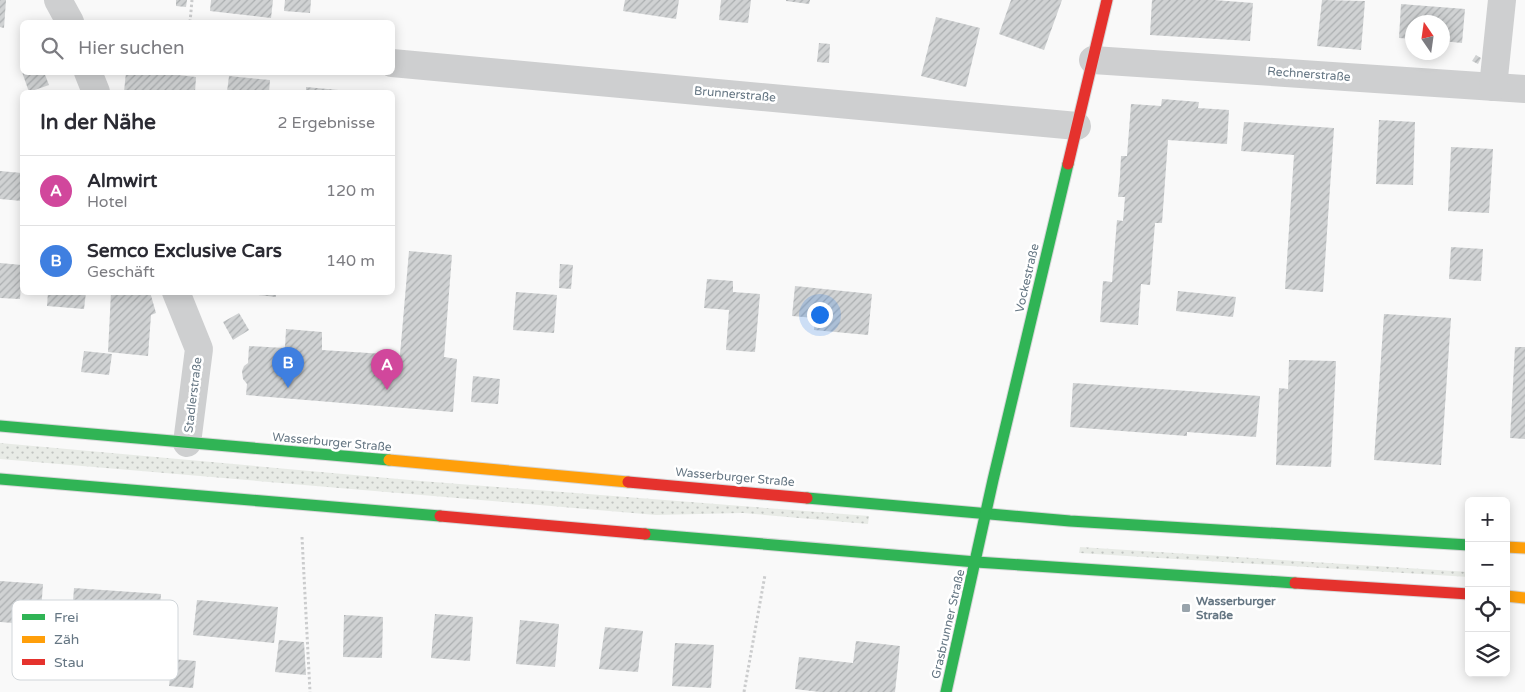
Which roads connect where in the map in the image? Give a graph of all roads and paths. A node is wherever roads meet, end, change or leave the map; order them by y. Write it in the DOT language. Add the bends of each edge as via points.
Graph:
graph roads {
  1 [pos="58,0"];
  2 [pos="192,0"];
  3 [pos="1107,0"];
  4 [pos="1502,0"];
  5 [pos="69,20"];
  6 [pos="190,20"];
  7 [pos="1093,60"];
  8 [pos="395,63"];
  9 [pos="89,75"];
  10 [pos="1493,87"];
  11 [pos="1525,89"];
  12 [pos="95,90"];
  13 [pos="1077,126"];
  14 [pos="177,295"];
  15 [pos="0,426"];
  16 [pos="187,443"];
  17 [pos="0,479"];
  18 [pos="986,514"];
  19 [pos="302,537"];
  20 [pos="1465,544"];
  21 [pos="1510,547"];
  22 [pos="1525,548"];
  23 [pos="976,562"];
  24 [pos="765,575"];
  25 [pos="1465,594"];
  26 [pos="1510,596"];
  27 [pos="1525,598"];
  28 [pos="310,692"];
  29 [pos="744,692"];
  30 [pos="946,692"];
  1 -- 5 [label="street"];
  2 -- 6 [label="path"];
  3 -- 7 [label="main road, Vockestraße"];
  4 -- 10 [label="street"];
  7 -- 10 [label="street, Rechnerstraße"];
  7 -- 13 [label="main road, Vockestraße"];
  8 -- 13 [label="street, Brunnerstraße"];
  9 -- 12 [label="street"];
  10 -- 11 [label="street, Rechnerstraße"];
  13 -- 18 [label="main road, Vockestraße"];
  14 -- 16 [label="street, Stadlerstraße" via="199,349"];
  15 -- 16 [label="main road, Wasserburger Straße"];
  16 -- 18 [label="main road, Wasserburger Straße"];
  17 -- 23 [label="main road"];
  18 -- 20 [label="main road, Wasserburger Straße"];
  18 -- 23 [label="main road, Vockestraße"];
  19 -- 28 [label="path"];
  21 -- 22 [label="main road"];
  23 -- 25 [label="main road"];
  23 -- 30 [label="main road, Grasbrunner Straße"];
  24 -- 29 [label="path"];
  26 -- 27 [label="main road"];
}
